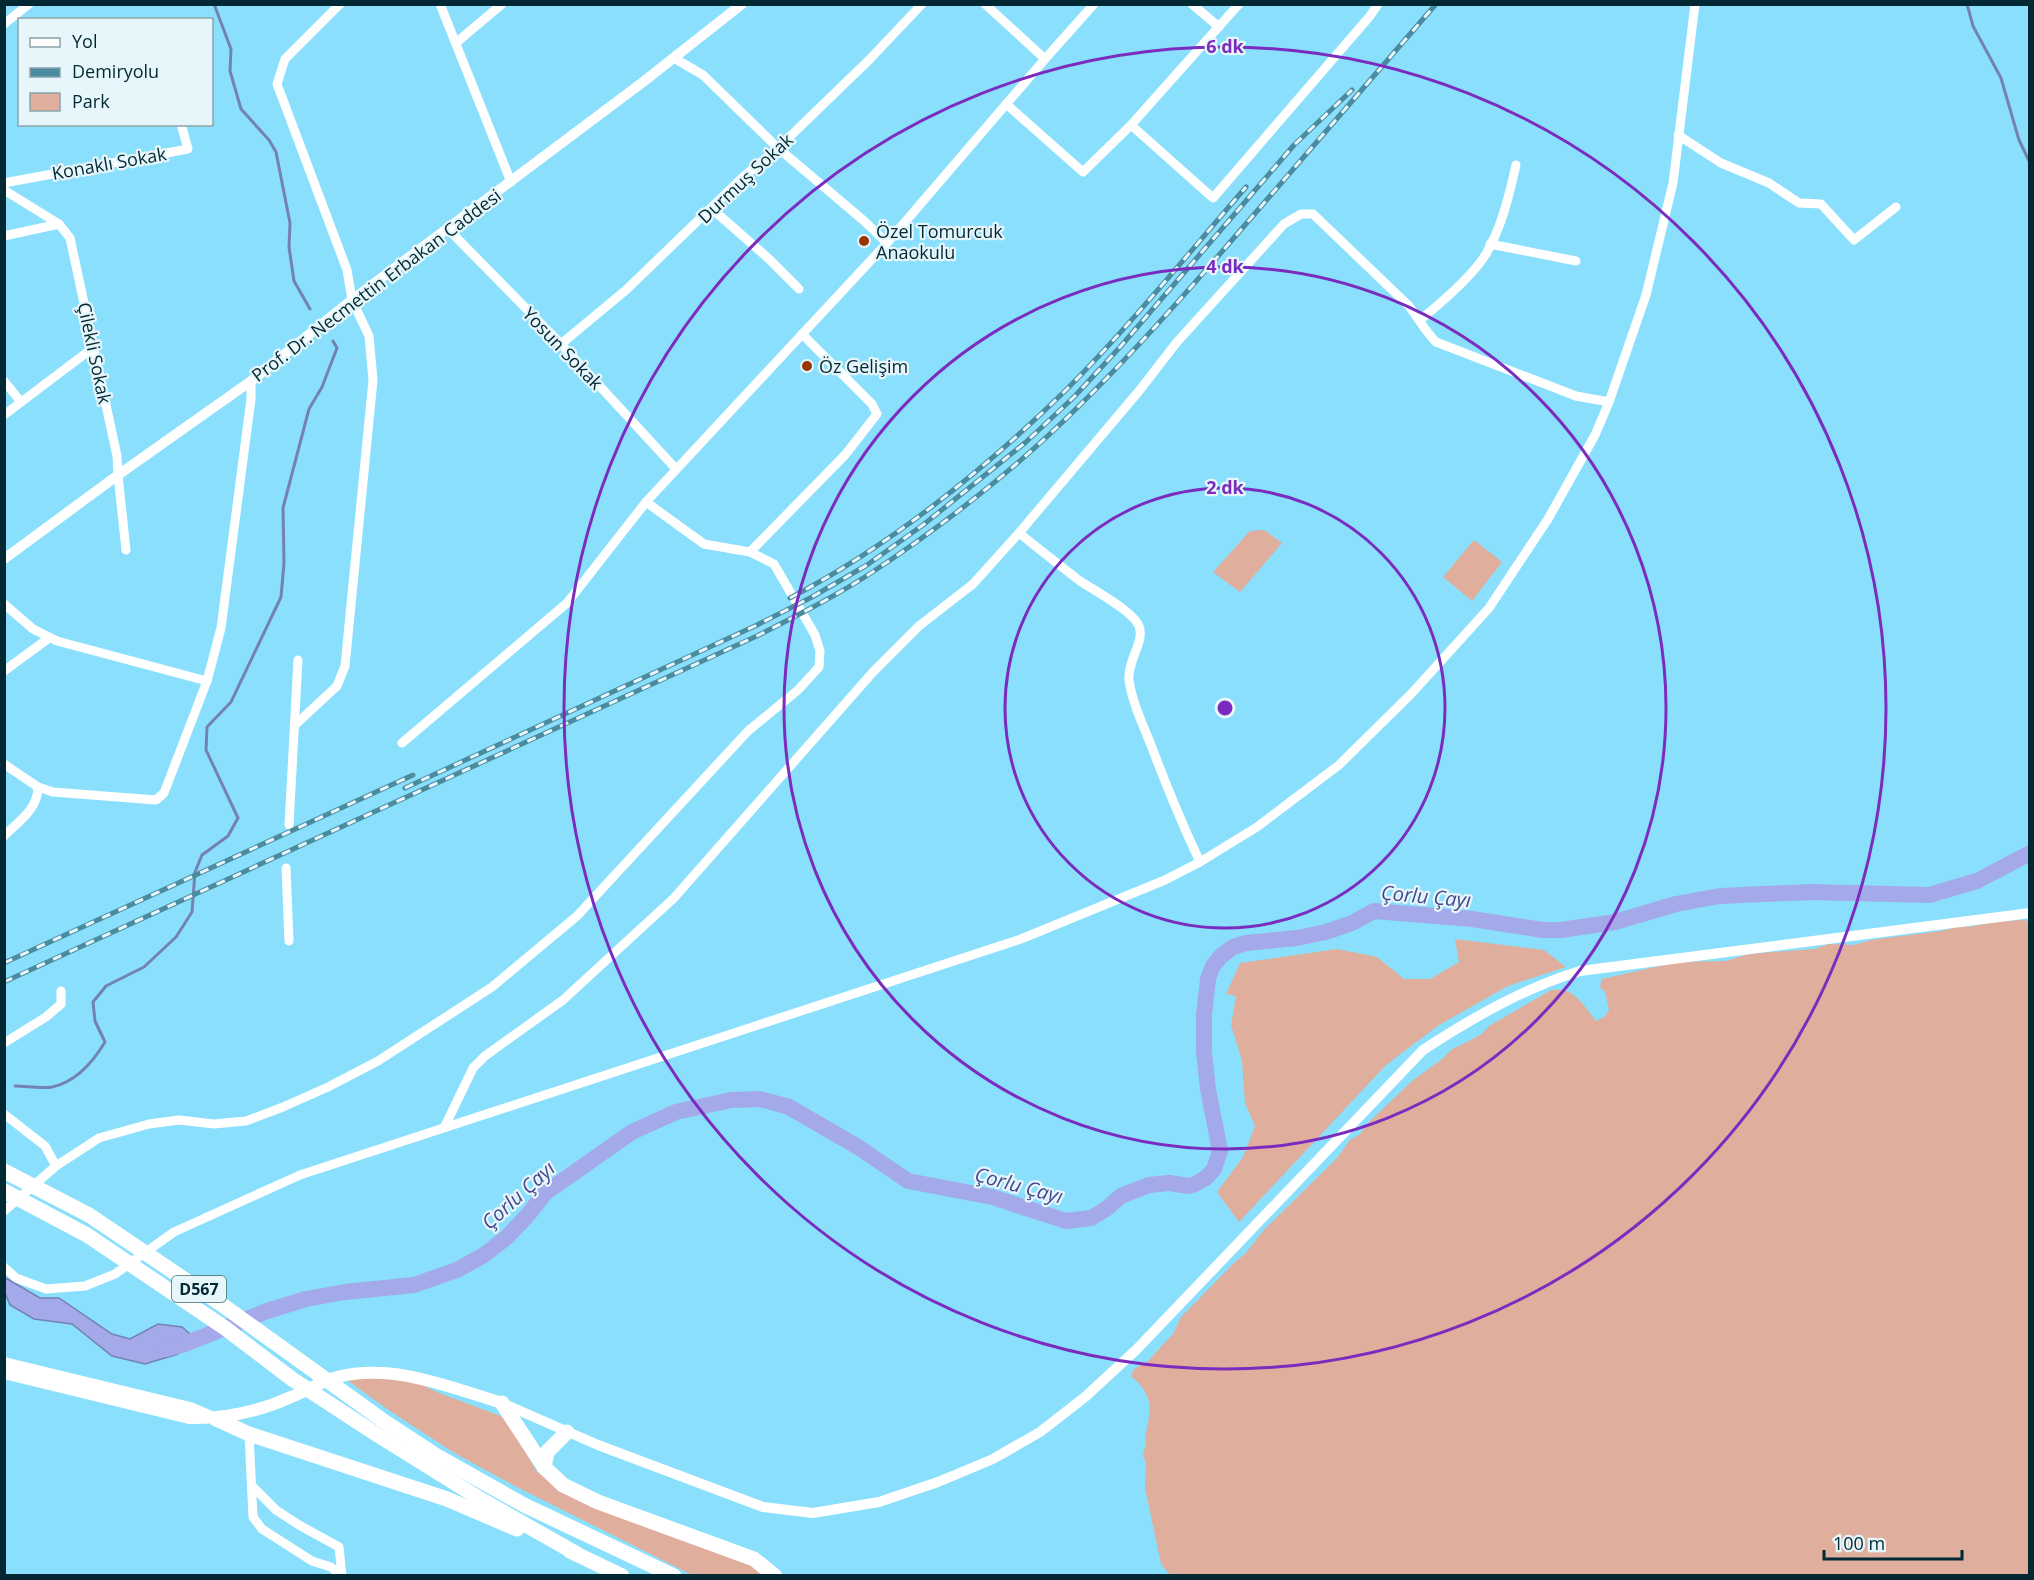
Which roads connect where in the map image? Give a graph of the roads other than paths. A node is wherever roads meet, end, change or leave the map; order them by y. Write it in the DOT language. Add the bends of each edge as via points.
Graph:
graph roads {
  1 [pos="29,4"];
  2 [pos="340,4"];
  3 [pos="440,4"];
  4 [pos="502,4"];
  5 [pos="742,4"];
  6 [pos="922,4"];
  7 [pos="985,4"];
  8 [pos="1094,4"];
  9 [pos="1192,4"];
  10 [pos="1239,4"];
  11 [pos="1378,4"];
  12 [pos="1695,4"];
  13 [pos="4,24"];
  14 [pos="1219,27"];
  15 [pos="457,42"];
  16 [pos="674,58"];
  17 [pos="1045,59"];
  18 [pos="1006,104"];
  19 [pos="1131,125"];
  20 [pos="182,126"];
  21 [pos="1678,135"];
  22 [pos="778,148"];
  23 [pos="1516,165"];
  24 [pos="511,182"];
  25 [pos="4,183"];
  26 [pos="4,190"];
  27 [pos="1896,207"];
  28 [pos="711,208"];
  29 [pos="59,224"];
  30 [pos="448,229"];
  31 [pos="4,236"];
  32 [pos="887,243"];
  33 [pos="1490,244"];
  34 [pos="1576,261"];
  35 [pos="800,289"];
  36 [pos="352,300"];
  37 [pos="1420,320"];
  38 [pos="802,334"];
  39 [pos="561,344"];
  40 [pos="94,347"];
  41 [pos="4,381"];
  42 [pos="251,381"];
  43 [pos="21,402"];
  44 [pos="1609,402"];
  45 [pos="4,415"];
  46 [pos="676,470"];
  47 [pos="117,475"];
  48 [pos="646,502"];
  49 [pos="1019,533"];
  50 [pos="126,550"];
  51 [pos="750,552"];
  52 [pos="4,559"];
  53 [pos="4,604"];
  54 [pos="49,638"];
  55 [pos="298,660"];
  56 [pos="4,671"];
  57 [pos="207,681"];
  58 [pos="295,725"];
  59 [pos="402,743"];
  60 [pos="4,764"];
  61 [pos="38,787"];
  62 [pos="289,825"];
  63 [pos="4,836"];
  64 [pos="1200,862"];
  65 [pos="286,868"];
  66 [pos="2030,913"];
  67 [pos="289,941"];
  68 [pos="61,991"];
  69 [pos="4,1043"];
  70 [pos="4,1114"];
  71 [pos="445,1126"];
  72 [pos="56,1166"];
  73 [pos="4,1171"];
  74 [pos="4,1191"];
  75 [pos="5,1211"];
  76 [pos="4,1267"];
  77 [pos="4,1363"];
  78 [pos="4,1373"];
  79 [pos="502,1404"];
  80 [pos="216,1419"];
  81 [pos="380,1428"];
  82 [pos="567,1432"];
  83 [pos="249,1434"];
  84 [pos="543,1467"];
  85 [pos="252,1486"];
  86 [pos="577,1554"];
  87 [pos="341,1575"];
  88 [pos="622,1575"];
  89 [pos="674,1575"];
  90 [pos="775,1575"];
  1 -- 13 [label="street"];
  2 -- 36 [label="street" via="285,59 277,84 347,270"];
  3 -- 15 [label="street"];
  4 -- 15 [label="street"];
  5 -- 16 [label="street, Prof. Dr. Necmettin Erbakan Caddesi"];
  6 -- 22 [label="street, Durmuş Sokak"];
  7 -- 17 [label="street"];
  8 -- 17 [label="street"];
  9 -- 14 [label="street"];
  10 -- 14 [label="street"];
  11 -- 19 [label="street" via="1213,198"];
  12 -- 21 [label="street"];
  14 -- 19 [label="street"];
  15 -- 24 [label="street"];
  16 -- 22 [label="street" via="703,75"];
  16 -- 24 [label="street, Prof. Dr. Necmettin Erbakan Caddesi"];
  17 -- 18 [label="street"];
  18 -- 19 [label="street" via="1083,172"];
  18 -- 32 [label="street"];
  20 -- 25 [label="street, Konaklı Sokak" via="188,149"];
  21 -- 27 [label="street" via="1721,163 1769,183 1799,203 1821,204 1854,240"];
  21 -- 44 [label="street" via="1673,183 1646,295"];
  22 -- 28 [label="street, Durmuş Sokak"];
  22 -- 32 [label="street"];
  23 -- 33 [label="street" via="1507,208"];
  24 -- 30 [label="street, Prof. Dr. Necmettin Erbakan Caddesi"];
  26 -- 29 [label="street"];
  28 -- 35 [label="street"];
  28 -- 39 [label="street, Durmuş Sokak" via="626,290"];
  29 -- 31 [label="street"];
  29 -- 40 [label="street, Çilekli Sokak" via="70,238"];
  30 -- 36 [label="street, Prof. Dr. Necmettin Erbakan Caddesi"];
  30 -- 39 [label="street, Yosun Sokak"];
  32 -- 38 [label="street"];
  33 -- 34 [label="street"];
  33 -- 37 [label="street" via="1451,295"];
  36 -- 42 [label="street, Prof. Dr. Necmettin Erbakan Caddesi"];
  36 -- 58 [label="street" via="369,336 373,380 345,666 337,686"];
  37 -- 44 [label="street" via="1436,342 1576,396"];
  37 -- 49 [label="street" via="1313,214 1301,214 1284,224 1177,342"];
  38 -- 46 [label="street"];
  38 -- 51 [label="street" via="872,404 877,414 845,455"];
  39 -- 46 [label="street, Yosun Sokak"];
  40 -- 43 [label="street"];
  40 -- 47 [label="street, Çilekli Sokak" via="117,456"];
  41 -- 43 [label="street"];
  42 -- 47 [label="street, Prof. Dr. Necmettin Erbakan Caddesi"];
  42 -- 57 [label="street" via="221,628"];
  43 -- 45 [label="street"];
  44 -- 64 [label="street" via="1548,519 1489,608 1412,693 1339,765 1257,827"];
  46 -- 48 [label="street"];
  47 -- 50 [label="street, Çilekli Sokak"];
  47 -- 52 [label="street, Prof. Dr. Necmettin Erbakan Caddesi"];
  48 -- 51 [label="street" via="704,544"];
  48 -- 59 [label="street" via="567,603"];
  49 -- 64 [label="street" via="1140,626 1140,641 1129,664 1130,681 1171,798"];
  49 -- 71 [label="street" via="973,584 920,626 873,672 674,898 563,1000 473,1068"];
  51 -- 72 [label="street" via="774,564 815,635 819,667 798,690 748,731 577,916 492,987 378,1061 328,1087 246,1121 214,1124 179,1120 99,1138"];
  53 -- 54 [label="street"];
  54 -- 56 [label="street"];
  54 -- 57 [label="street"];
  55 -- 58 [label="street"];
  57 -- 61 [label="street" via="164,793 156,800 53,792"];
  58 -- 62 [label="street"];
  60 -- 61 [label="street"];
  61 -- 63 [label="street" via="33,807"];
  64 -- 71 [label="street" via="1021,939"];
  65 -- 67 [label="street"];
  66 -- 82 [label="street" via="1580,971 1471,1019 1423,1050 1094,1390 1040,1432 993,1459 938,1482 879,1502 813,1513 763,1507"];
  68 -- 69 [label="street" via="61,1004"];
  70 -- 72 [label="street" via="45,1146"];
  71 -- 76 [label="street" via="300,1175 239,1201 174,1232 115,1274 85,1286 46,1289 15,1278"];
  72 -- 75 [label="street"];
  73 -- 81 [label="highway, D567" via="89,1215 221,1304"];
  74 -- 81 [label="highway, D567" via="87,1236 225,1328 292,1379"];
  77 -- 80 [label="main road" via="190,1408"];
  78 -- 80 [label="main road" via="189,1418"];
  79 -- 80 [label="main road" via="406,1374 382,1372 337,1377 258,1411"];
  79 -- 82 [label="street"];
  79 -- 84 [label="highway"];
  80 -- 83 [label="highway"];
  81 -- 86 [label="highway, D567" via="482,1500"];
  81 -- 89 [label="highway, D567" via="524,1504"];
  82 -- 84 [label="highway" via="547,1452"];
  83 -- 85 [label="street"];
  83 -- 86 [label="highway" via="447,1499"];
  84 -- 90 [label="highway" via="563,1485 598,1502 754,1559"];
  85 -- 87 [label="street" via="276,1510 339,1547"];
  85 -- 87 [label="street" via="253,1517 262,1529"];
  86 -- 88 [label="highway, D567"];
}
